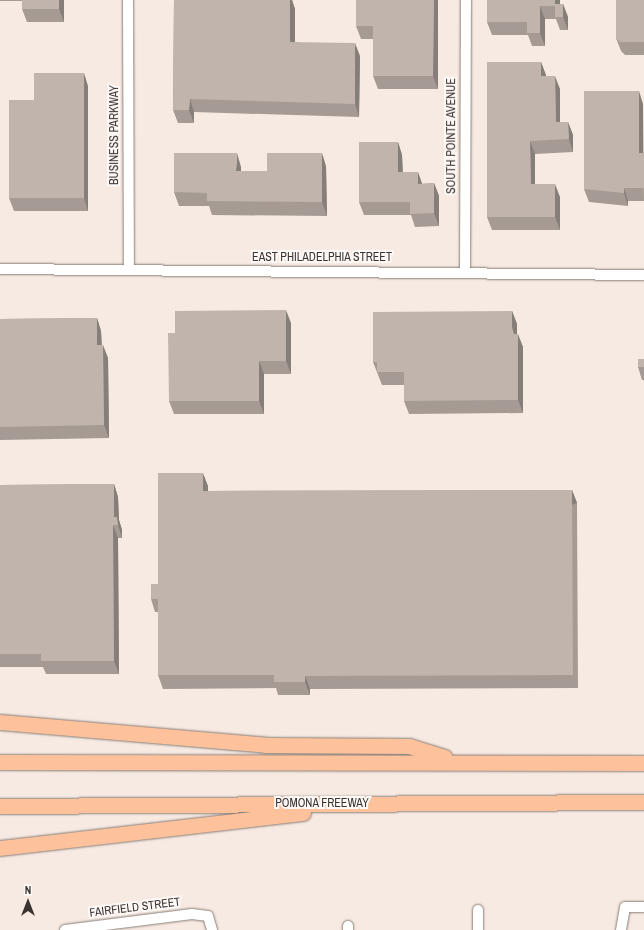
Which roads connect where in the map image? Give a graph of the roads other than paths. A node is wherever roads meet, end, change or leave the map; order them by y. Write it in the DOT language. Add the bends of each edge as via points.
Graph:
graph roads {
  1 [pos="128,0"];
  2 [pos="466,0"];
  3 [pos="0,269"];
  4 [pos="129,270"];
  5 [pos="465,272"];
  6 [pos="644,275"];
  7 [pos="0,722"];
  8 [pos="0,762"];
  9 [pos="461,762"];
  10 [pos="644,762"];
  11 [pos="644,802"];
  12 [pos="408,804"];
  13 [pos="0,806"];
  14 [pos="0,848"];
  15 [pos="644,907"];
  16 [pos="478,910"];
  17 [pos="84,929"];
  18 [pos="66,930"];
  19 [pos="212,930"];
  20 [pos="478,930"];
  21 [pos="621,930"];
  1 -- 4 [label="street, BUSINESS PARKWAY"];
  2 -- 5 [label="street, SOUTH POINTE AVENUE"];
  3 -- 4 [label="street, EAST PHILADELPHIA STREET"];
  4 -- 5 [label="street, EAST PHILADELPHIA STREET"];
  5 -- 6 [label="street, EAST PHILADELPHIA STREET"];
  7 -- 9 [label="highway" via="266,744 409,746"];
  8 -- 9 [label="highway"];
  9 -- 10 [label="highway"];
  11 -- 12 [label="highway, POMONA FREEWAY"];
  12 -- 13 [label="highway, POMONA FREEWAY"];
  12 -- 14 [label="highway" via="191,824"];
  15 -- 21 [label="street" via="625,907"];
  16 -- 20 [label="street"];
  17 -- 18 [label="street, FAIRFIELD STREET"];
  17 -- 19 [label="street, FAIRFIELD STREET" via="192,914 208,916"];
}
